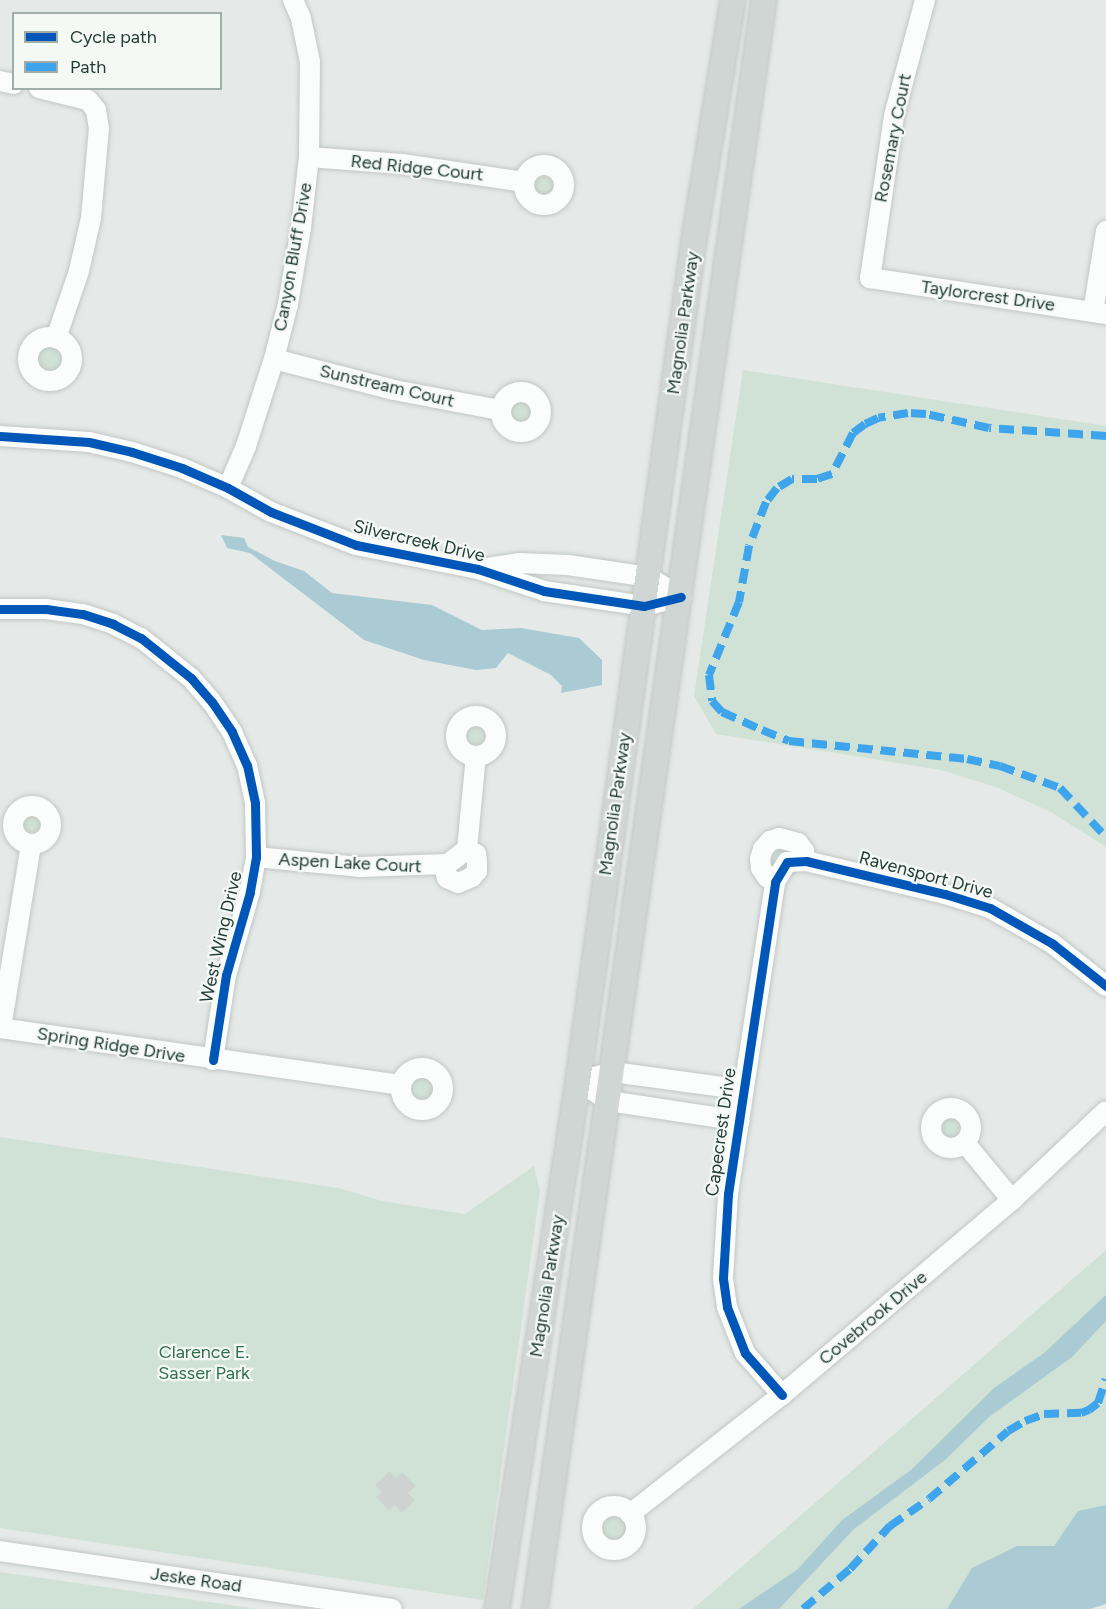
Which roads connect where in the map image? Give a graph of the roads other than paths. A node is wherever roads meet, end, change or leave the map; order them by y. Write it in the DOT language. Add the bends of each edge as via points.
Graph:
graph roads {
  1 [pos="733,0"];
  2 [pos="764,0"];
  3 [pos="924,0"];
  4 [pos="297,9"];
  5 [pos="47,90"];
  6 [pos="309,158"];
  7 [pos="524,182"];
  8 [pos="699,209"];
  9 [pos="735,213"];
  10 [pos="1106,231"];
  11 [pos="870,278"];
  12 [pos="1100,313"];
  13 [pos="56,338"];
  14 [pos="274,359"];
  15 [pos="500,410"];
  16 [pos="0,436"];
  17 [pos="228,488"];
  18 [pos="478,569"];
  19 [pos="648,577"];
  20 [pos="681,597"];
  21 [pos="644,606"];
  22 [pos="0,609"];
  23 [pos="476,756"];
  24 [pos="31,844"];
  25 [pos="256,857"];
  26 [pos="796,861"];
  27 [pos="775,882"];
  28 [pos="1106,986"];
  29 [pos="1,1028"];
  30 [pos="213,1060"];
  31 [pos="613,1072"];
  32 [pos="578,1081"];
  33 [pos="401,1085"];
  34 [pos="744,1090"];
  35 [pos="609,1101"];
  36 [pos="1106,1111"];
  37 [pos="739,1121"];
  38 [pos="965,1143"];
  39 [pos="1012,1200"];
  40 [pos="782,1395"];
  41 [pos="630,1514"];
  42 [pos="0,1551"];
  43 [pos="392,1609"];
  44 [pos="497,1609"];
  45 [pos="535,1609"];
  1 -- 8 [label="main road, Magnolia Parkway"];
  2 -- 9 [label="main road, Magnolia Parkway"];
  3 -- 11 [label="street, Rosemary Court" via="894,116"];
  4 -- 6 [label="street, Canyon Bluff Drive" via="310,62"];
  5 -- 13 [label="street" via="88,100 96,110 99,128 91,218 80,271"];
  6 -- 7 [label="street, Red Ridge Court" via="402,164"];
  6 -- 14 [label="street, Canyon Bluff Drive" via="290,293"];
  8 -- 9 [label="main road"];
  8 -- 19 [label="main road, Magnolia Parkway"];
  9 -- 20 [label="main road, Magnolia Parkway"];
  10 -- 12 [label="street"];
  11 -- 12 [label="street, Taylorcrest Drive"];
  14 -- 15 [label="street, Sunstream Court" via="394,390"];
  14 -- 17 [label="street, Canyon Bluff Drive"];
  16 -- 17 [label="street, Silvercreek Drive" via="89,442 182,468"];
  17 -- 18 [label="street, Silvercreek Drive" via="271,512 356,545"];
  18 -- 19 [label="street, Silvercreek Drive" via="519,563 568,565"];
  18 -- 21 [label="street, Silvercreek Drive" via="544,591"];
  19 -- 20 [label="street, Silvercreek Drive"];
  19 -- 21 [label="main road, Magnolia Parkway"];
  20 -- 21 [label="street, Silvercreek Drive"];
  20 -- 31 [label="main road, Magnolia Parkway"];
  21 -- 32 [label="main road, Magnolia Parkway"];
  22 -- 25 [label="street, West Wing Drive" via="46,609 83,614 113,624 157,649 191,678 232,732 247,765 255,803"];
  23 -- 25 [label="street, Aspen Lake Court" via="467,849 476,854 477,871 458,884 447,878 444,866 359,867"];
  24 -- 29 [label="street"];
  25 -- 30 [label="street, West Wing Drive" via="226,975"];
  26 -- 27 [label="street, Capecrest Drive"];
  26 -- 27 [label="street" via="804,851 798,843 779,837 770,841 763,849 761,868"];
  26 -- 28 [label="street, Ravensport Drive" via="945,894 990,908 1053,944"];
  27 -- 34 [label="street, Capecrest Drive"];
  29 -- 30 [label="street, Spring Ridge Drive"];
  30 -- 33 [label="street, Spring Ridge Drive"];
  31 -- 32 [label="street"];
  31 -- 34 [label="street"];
  31 -- 35 [label="main road, Magnolia Parkway"];
  32 -- 35 [label="street"];
  32 -- 44 [label="main road, Magnolia Parkway"];
  34 -- 37 [label="street, Capecrest Drive"];
  35 -- 37 [label="street"];
  35 -- 45 [label="main road, Magnolia Parkway"];
  36 -- 39 [label="street, Covebrook Drive"];
  37 -- 40 [label="street, Capecrest Drive" via="727,1205 723,1278 727,1307 745,1353"];
  38 -- 39 [label="street"];
  39 -- 40 [label="street, Covebrook Drive"];
  40 -- 41 [label="street, Covebrook Drive"];
  42 -- 43 [label="street, Jeske Road"];
}
